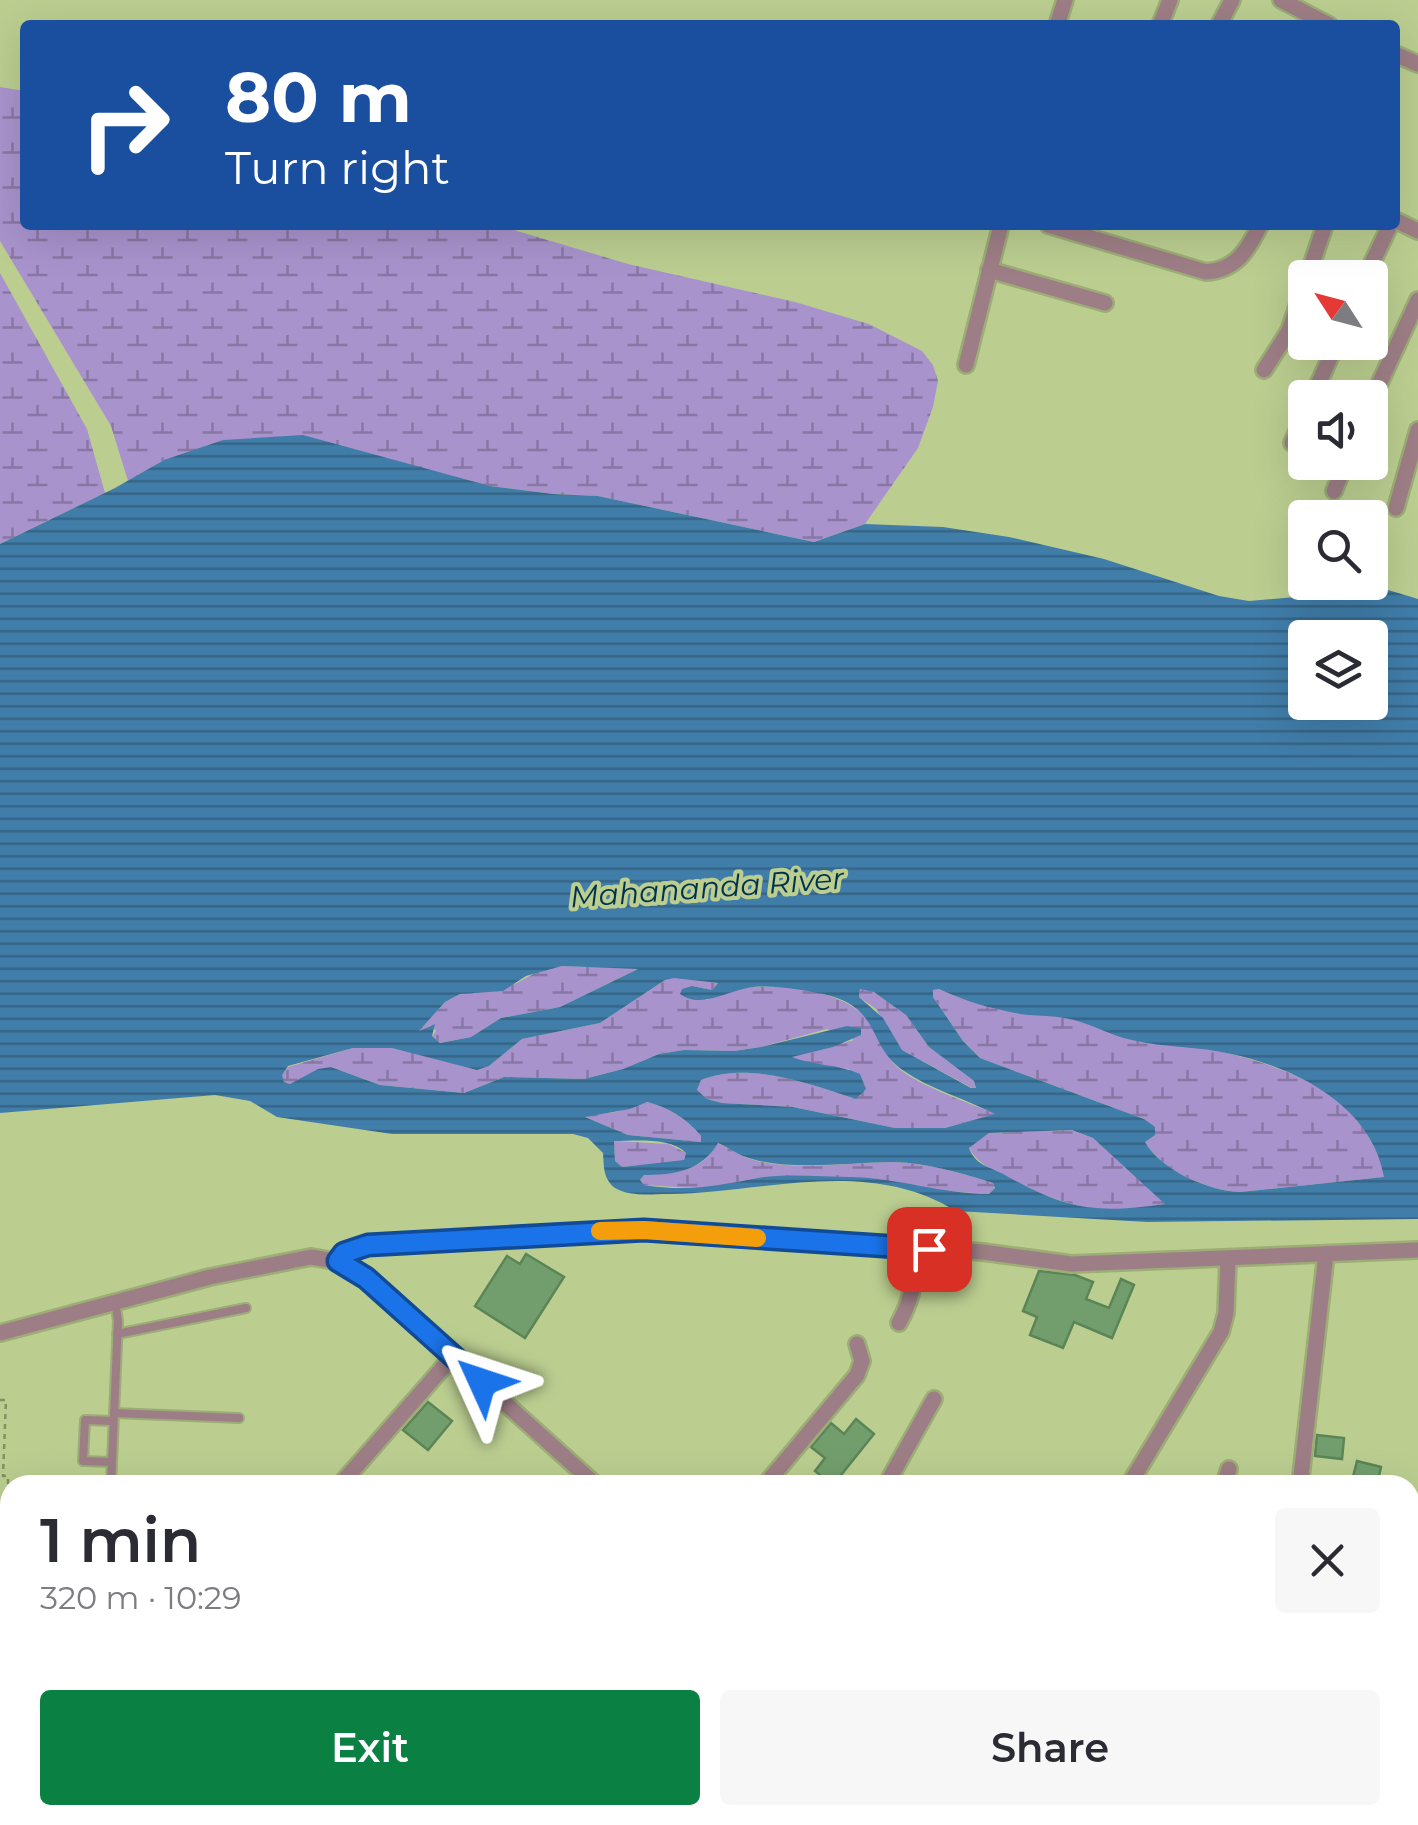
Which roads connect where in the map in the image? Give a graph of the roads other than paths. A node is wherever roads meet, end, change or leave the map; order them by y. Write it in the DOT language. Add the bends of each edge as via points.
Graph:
graph roads {
  1 [pos="1287,4"];
  2 [pos="1319,20"];
  3 [pos="1000,230"];
  4 [pos="1065,230"];
  5 [pos="1257,230"];
  6 [pos="1323,230"];
  7 [pos="1388,230"];
  8 [pos="1313,260"];
  9 [pos="1373,260"];
  10 [pos="990,270"];
  11 [pos="1418,300"];
  12 [pos="1105,303"];
  13 [pos="1288,332"];
  14 [pos="966,365"];
  15 [pos="1264,370"];
  16 [pos="1381,380"];
  17 [pos="1418,430"];
  18 [pos="1339,480"];
  19 [pos="1334,491"];
  20 [pos="1396,508"];
  21 [pos="902,1247"];
  22 [pos="1418,1250"];
  23 [pos="1326,1254"];
  24 [pos="1228,1259"];
  25 [pos="338,1261"];
  26 [pos="115,1301"];
  27 [pos="246,1308"];
  28 [pos="900,1323"];
  29 [pos="0,1333"];
  30 [pos="117,1334"];
  31 [pos="857,1344"];
  32 [pos="453,1356"];
  33 [pos="934,1399"];
  34 [pos="114,1417"];
  35 [pos="239,1418"];
  36 [pos="112,1462"];
  37 [pos="111,1475"];
  38 [pos="349,1475"];
  39 [pos="585,1475"];
  40 [pos="774,1475"];
  41 [pos="892,1475"];
  42 [pos="1135,1475"];
  43 [pos="1301,1475"];
  1 -- 2 [label="street"];
  3 -- 10 [label="street"];
  4 -- 5 [label="street" via="1206,272 1242,258"];
  6 -- 8 [label="street"];
  7 -- 9 [label="street"];
  10 -- 12 [label="street"];
  10 -- 14 [label="street"];
  11 -- 16 [label="street"];
  13 -- 15 [label="street"];
  17 -- 20 [label="street"];
  18 -- 19 [label="street"];
  21 -- 24 [label="street" via="1072,1264"];
  21 -- 25 [label="street" via="644,1230 368,1245"];
  21 -- 28 [label="street" via="914,1274"];
  22 -- 23 [label="street"];
  23 -- 24 [label="street"];
  23 -- 43 [label="street"];
  24 -- 42 [label="street" via="1220,1332"];
  25 -- 26 [label="street" via="302,1259"];
  25 -- 32 [label="street"];
  26 -- 29 [label="street"];
  26 -- 30 [label="lane"];
  27 -- 30 [label="lane"];
  30 -- 34 [label="lane"];
  31 -- 40 [label="street" via="857,1375"];
  32 -- 38 [label="street"];
  32 -- 39 [label="street"];
  33 -- 41 [label="street"];
  34 -- 35 [label="lane"];
  34 -- 36 [label="lane"];
  34 -- 36 [label="lane" via="85,1420 83,1460"];
  36 -- 37 [label="lane"];
}
